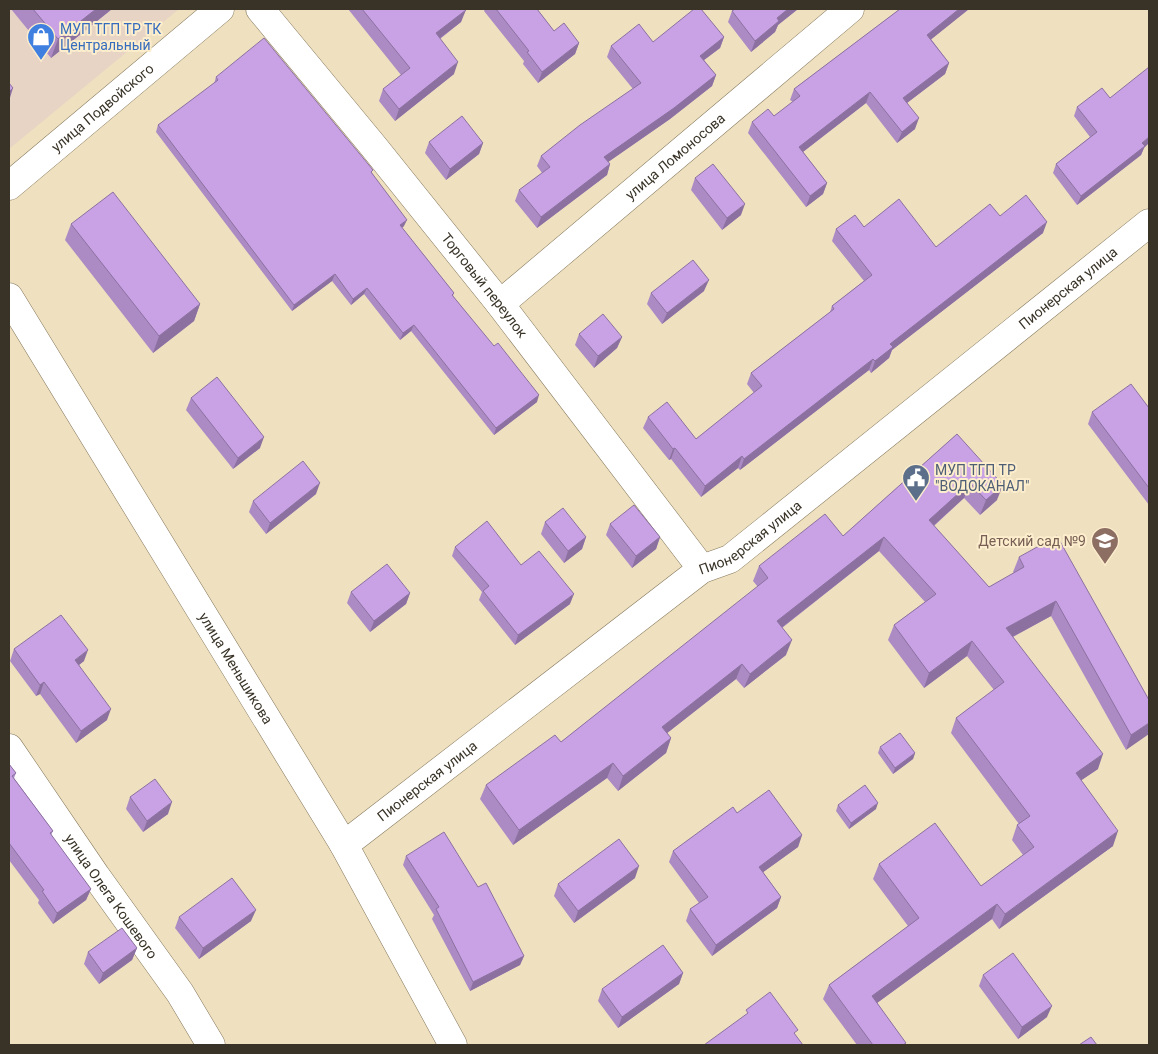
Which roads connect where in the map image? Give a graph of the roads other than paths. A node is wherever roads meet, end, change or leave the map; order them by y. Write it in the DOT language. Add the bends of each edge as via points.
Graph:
graph roads {
  1 [pos="220,9"];
  2 [pos="260,9"];
  3 [pos="850,9"];
  4 [pos="9,186"];
  5 [pos="1149,223"];
  6 [pos="9,297"];
  7 [pos="500,304"];
  8 [pos="702,569"];
  9 [pos="9,748"];
  10 [pos="344,845"];
  11 [pos="211,1045"];
  12 [pos="453,1045"];
  1 -- 4 [label="street, улица Подвойского"];
  2 -- 7 [label="street, Торговый переулок"];
  3 -- 7 [label="street, улица Ломоносова"];
  5 -- 8 [label="street, Пионерская улица" via="730,559"];
  6 -- 10 [label="street, улица Меньшикова"];
  7 -- 8 [label="street, Торговый переулок"];
  8 -- 10 [label="street, Пионерская улица"];
  9 -- 11 [label="street, улица Олега Кошевого" via="180,993"];
  10 -- 12 [label="street, улица Меньшикова"];
}
